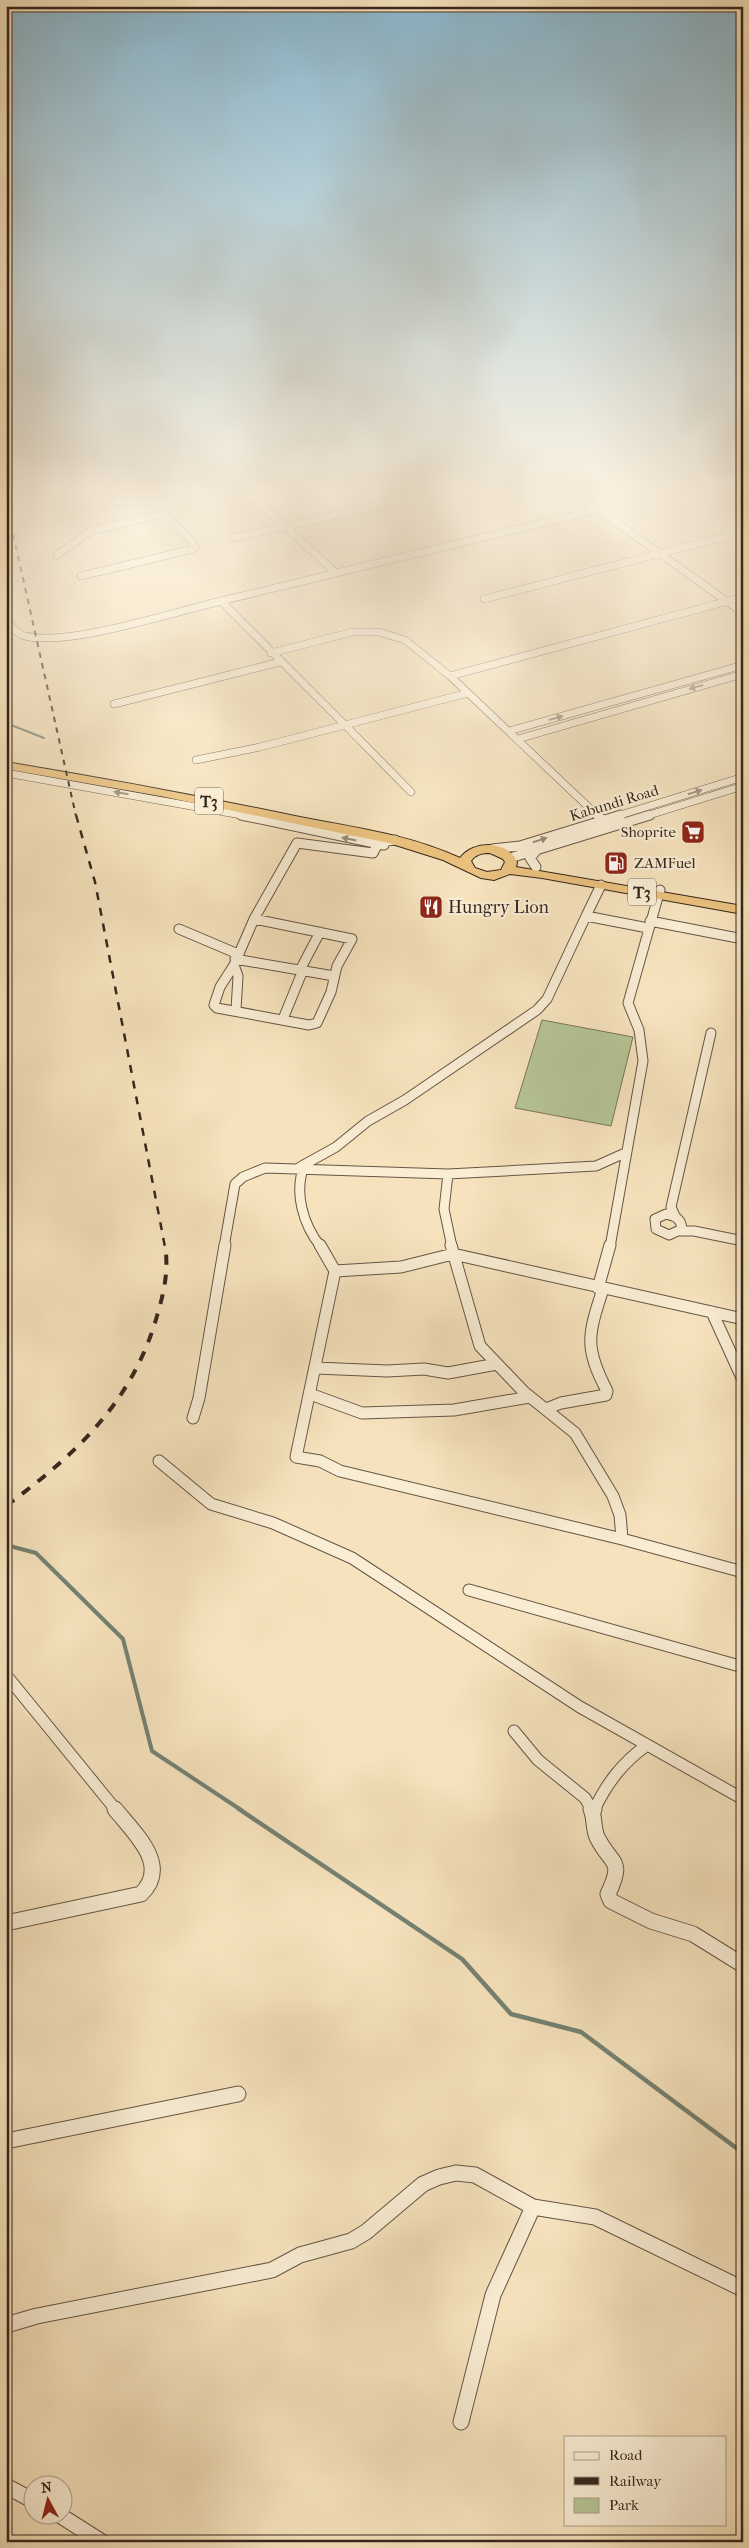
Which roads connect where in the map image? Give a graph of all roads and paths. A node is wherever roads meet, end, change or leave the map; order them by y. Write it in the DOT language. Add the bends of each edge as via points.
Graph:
graph roads {
  1 [pos="200,606"];
  2 [pos="226,606"];
  3 [pos="709,606"];
  4 [pos="6,618"];
  5 [pos="271,653"];
  6 [pos="280,662"];
  7 [pos="743,665"];
  8 [pos="743,674"];
  9 [pos="450,676"];
  10 [pos="705,676"];
  11 [pos="714,682"];
  12 [pos="468,693"];
  13 [pos="114,704"];
  14 [pos="607,704"];
  15 [pos="615,710"];
  16 [pos="345,725"];
  17 [pos="509,731"];
  18 [pos="518,739"];
  19 [pos="196,760"];
  20 [pos="6,765"];
  21 [pos="6,773"];
  22 [pos="743,778"];
  23 [pos="743,786"];
  24 [pos="411,792"];
  25 [pos="603,820"];
  26 [pos="610,827"];
  27 [pos="395,840"];
  28 [pos="377,845"];
  29 [pos="412,845"];
  30 [pos="486,849"];
  31 [pos="536,851"];
  32 [pos="509,863"];
  33 [pos="466,866"];
  34 [pos="536,867"];
  35 [pos="601,884"];
  36 [pos="659,893"];
  37 [pos="743,905"];
  38 [pos="743,910"];
  39 [pos="586,916"];
  40 [pos="254,919"];
  41 [pos="649,925"];
  42 [pos="179,929"];
  43 [pos="320,932"];
  44 [pos="743,939"];
  45 [pos="236,959"];
  46 [pos="301,970"];
  47 [pos="334,976"];
  48 [pos="236,1010"];
  49 [pos="282,1019"];
  50 [pos="712,1033"];
  51 [pos="625,1153"];
  52 [pos="300,1168"];
  53 [pos="448,1174"];
  54 [pos="677,1219"];
  55 [pos="743,1241"];
  56 [pos="453,1254"];
  57 [pos="335,1271"];
  58 [pos="601,1289"];
  59 [pos="712,1312"];
  60 [pos="743,1320"];
  61 [pos="497,1364"];
  62 [pos="316,1368"];
  63 [pos="743,1380"];
  64 [pos="310,1394"];
  65 [pos="530,1397"];
  66 [pos="546,1409"];
  67 [pos="193,1418"];
  68 [pos="159,1461"];
  69 [pos="622,1539"];
  70 [pos="743,1572"];
  71 [pos="470,1590"];
  72 [pos="743,1667"];
  73 [pos="6,1675"];
  74 [pos="514,1731"];
  75 [pos="647,1745"];
  76 [pos="743,1799"];
  77 [pos="593,1812"];
  78 [pos="6,1923"];
  79 [pos="743,1965"];
  80 [pos="238,2094"];
  81 [pos="6,2141"];
  82 [pos="533,2207"];
  83 [pos="743,2289"];
  84 [pos="6,2325"];
  85 [pos="461,2422"];
  86 [pos="8,2489"];
  87 [pos="22,2495"];
  88 [pos="72,2523"];
  89 [pos="102,2542"];
  1 -- 4 [label="street" via="47,639 24,636"];
  2 -- 5 [label="street"];
  3 -- 9 [label="street"];
  5 -- 6 [label="street"];
  5 -- 9 [label="street" via="353,632 379,632 405,640"];
  6 -- 13 [label="street"];
  6 -- 16 [label="street"];
  7 -- 10 [label="street"];
  8 -- 11 [label="street"];
  9 -- 12 [label="street"];
  10 -- 11 [label="street"];
  10 -- 14 [label="street"];
  11 -- 15 [label="street, one-way"];
  12 -- 16 [label="street"];
  12 -- 17 [label="street"];
  14 -- 15 [label="street"];
  17 -- 14 [label="street, one-way"];
  15 -- 18 [label="street"];
  16 -- 19 [label="street"];
  16 -- 24 [label="street"];
  17 -- 18 [label="street"];
  18 -- 25 [label="street"];
  20 -- 27 [label="highway, T3" via="224,804"];
  28 -- 21 [label="street, one-way" via="218,810"];
  25 -- 22 [label="street, Kabundi Road, one-way"];
  23 -- 26 [label="street, Kabundi Road"];
  25 -- 26 [label="street"];
  30 -- 25 [label="street, Kabundi Road, one-way" via="520,846"];
  26 -- 31 [label="street, Kabundi Road"];
  27 -- 28 [label="street" via="378,842"];
  27 -- 29 [label="highway, T3"];
  28 -- 29 [label="street"];
  28 -- 40 [label="street" via="372,853 297,843"];
  29 -- 30 [label="highway, T3"];
  29 -- 33 [label="highway, T3"];
  30 -- 32 [label="highway, T3" via="501,851"];
  30 -- 33 [label="highway" via="467,856"];
  31 -- 32 [label="street, Kabundi Road"];
  31 -- 34 [label="street" via="530,858"];
  32 -- 33 [label="highway, T3" via="489,876"];
  32 -- 34 [label="highway, T3"];
  32 -- 35 [label="highway, T3" via="542,874"];
  34 -- 36 [label="highway, T3"];
  35 -- 36 [label="highway, T3"];
  35 -- 39 [label="street"];
  36 -- 37 [label="highway, T3"];
  36 -- 38 [label="highway, T3"];
  36 -- 41 [label="street"];
  39 -- 41 [label="street"];
  39 -- 52 [label="street" via="547,999 537,1010"];
  40 -- 43 [label="street"];
  40 -- 45 [label="street"];
  41 -- 44 [label="street"];
  41 -- 51 [label="street" via="628,1003 642,1044 643,1061"];
  42 -- 45 [label="street"];
  43 -- 46 [label="street"];
  43 -- 47 [label="street" via="352,939"];
  45 -- 46 [label="street"];
  45 -- 48 [label="street"];
  45 -- 48 [label="street" via="214,1005"];
  46 -- 47 [label="street"];
  46 -- 49 [label="street"];
  47 -- 49 [label="street" via="331,992 317,1023 309,1025"];
  48 -- 49 [label="street"];
  50 -- 54 [label="street"];
  51 -- 53 [label="street" via="596,1166"];
  51 -- 58 [label="street"];
  52 -- 53 [label="street"];
  52 -- 57 [label="street" via="304,1220 329,1255"];
  52 -- 67 [label="street" via="257,1170 235,1184"];
  53 -- 56 [label="street" via="444,1210"];
  54 -- 54 [label="street" via="670,1235 659,1231 654,1222 661,1215"];
  54 -- 55 [label="street" via="694,1231"];
  56 -- 57 [label="street" via="401,1267"];
  56 -- 58 [label="street"];
  56 -- 61 [label="street" via="480,1346"];
  57 -- 62 [label="street"];
  58 -- 59 [label="street"];
  58 -- 66 [label="street" via="588,1348 608,1391 606,1395 561,1402"];
  59 -- 60 [label="street"];
  59 -- 63 [label="street"];
  61 -- 62 [label="street" via="448,1373 424,1369"];
  61 -- 65 [label="street"];
  62 -- 64 [label="street"];
  64 -- 65 [label="street" via="362,1413 454,1410"];
  64 -- 69 [label="street" via="296,1457 320,1461 340,1471"];
  65 -- 66 [label="street"];
  66 -- 69 [label="street" via="574,1433 605,1480 620,1515"];
  68 -- 75 [label="street" via="211,1504 273,1523 352,1558 580,1707"];
  69 -- 70 [label="street"];
  71 -- 72 [label="street"];
  73 -- 78 [label="street" via="140,1840 154,1866 150,1888 142,1894"];
  74 -- 77 [label="street" via="543,1767 585,1798"];
  75 -- 76 [label="street"];
  75 -- 77 [label="street" via="620,1766 604,1788"];
  77 -- 79 [label="street" via="598,1838 617,1867 617,1875 608,1894 611,1901 651,1921 693,1934"];
  80 -- 81 [label="street"];
  82 -- 83 [label="street" via="595,2217"];
  82 -- 84 [label="street" via="474,2175 464,2172 443,2175 420,2185 366,2232 350,2241 297,2256 272,2270 37,2316"];
  82 -- 85 [label="street" via="484,2320"];
  86 -- 87 [label="street"];
  88 -- 89 [label="street"];
}
